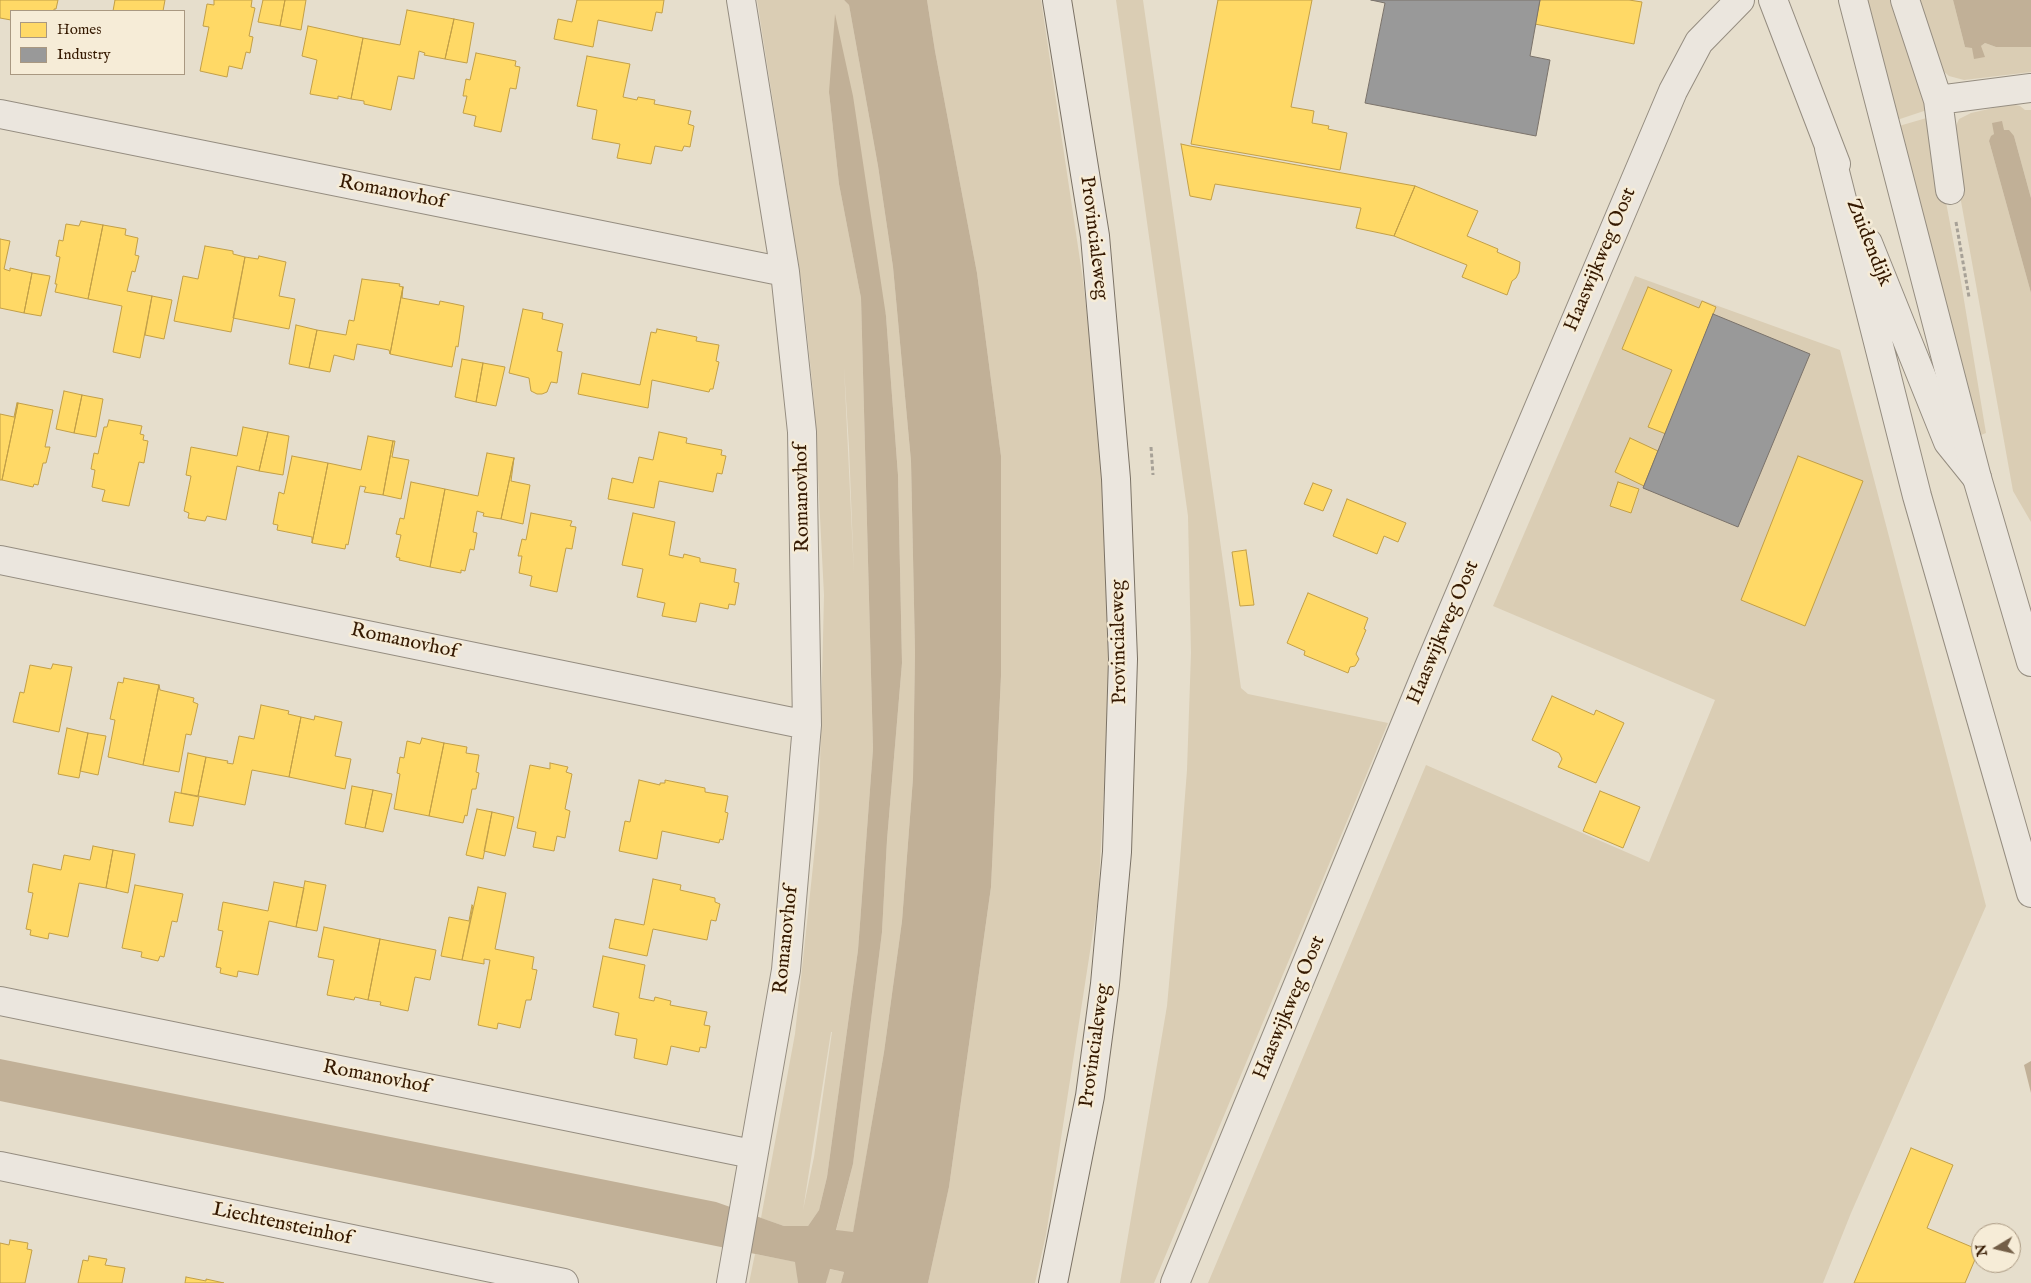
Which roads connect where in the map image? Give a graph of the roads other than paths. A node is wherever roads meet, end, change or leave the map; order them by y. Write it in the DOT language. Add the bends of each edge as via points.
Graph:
graph roads {
  1 [pos="741,0"];
  2 [pos="1057,0"];
  3 [pos="1740,0"];
  4 [pos="1773,0"];
  5 [pos="1853,0"];
  6 [pos="1906,0"];
  7 [pos="2031,88"];
  8 [pos="1938,100"];
  9 [pos="0,114"];
  10 [pos="1829,148"];
  11 [pos="1950,190"];
  12 [pos="785,272"];
  13 [pos="1977,478"];
  14 [pos="0,560"];
  15 [pos="2031,662"];
  16 [pos="807,725"];
  17 [pos="2031,893"];
  18 [pos="0,1001"];
  19 [pos="752,1154"];
  20 [pos="0,1166"];
  21 [pos="733,1273"];
  22 [pos="564,1283"];
  23 [pos="1053,1283"];
  24 [pos="1175,1283"];
  1 -- 12 [label="street, Romanovhof"];
  2 -- 23 [label="street, Provincialeweg" via="1095,236 1116,479 1123,659 1117,852 1105,984 1090,1096"];
  3 -- 24 [label="street, Haaswijkweg Oost" via="1699,42 1673,92 1428,669"];
  4 -- 10 [label="street, Zuidendijk"];
  5 -- 13 [label="street, Zuidendijk"];
  6 -- 8 [label="street"];
  7 -- 8 [label="street"];
  8 -- 11 [label="street"];
  9 -- 12 [label="street, Romanovhof"];
  10 -- 13 [label="street, Zuidendijk" via="1948,442"];
  10 -- 17 [label="street" via="1916,496"];
  12 -- 16 [label="street, Romanovhof" via="802,432"];
  13 -- 15 [label="street, Zuidendijk"];
  14 -- 16 [label="street, Romanovhof"];
  16 -- 19 [label="street, Romanovhof" via="786,970"];
  18 -- 19 [label="street, Romanovhof"];
  19 -- 21 [label="street, Romanovhof"];
  20 -- 22 [label="street, Liechtensteinhof"];
}
